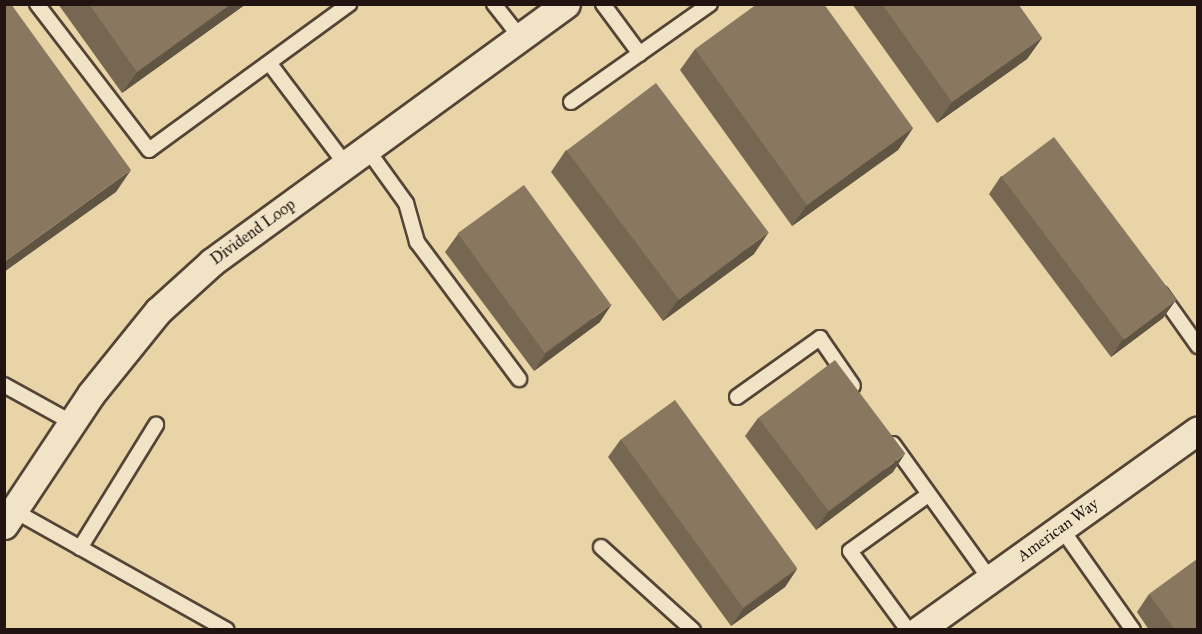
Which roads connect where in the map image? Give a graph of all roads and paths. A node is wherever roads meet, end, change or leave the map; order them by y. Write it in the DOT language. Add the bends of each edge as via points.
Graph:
graph roads {
  1 [pos="37,4"];
  2 [pos="349,4"];
  3 [pos="494,4"];
  4 [pos="566,4"];
  5 [pos="603,4"];
  6 [pos="710,4"];
  7 [pos="520,38"];
  8 [pos="640,54"];
  9 [pos="270,64"];
  10 [pos="571,102"];
  11 [pos="356,157"];
  12 [pos="1150,278"];
  13 [pos="1197,346"];
  14 [pos="519,379"];
  15 [pos="4,385"];
  16 [pos="737,397"];
  17 [pos="861,397"];
  18 [pos="71,422"];
  19 [pos="156,425"];
  20 [pos="1197,430"];
  21 [pos="888,436"];
  22 [pos="928,495"];
  23 [pos="9,517"];
  24 [pos="1061,528"];
  25 [pos="601,547"];
  26 [pos="80,548"];
  27 [pos="990,579"];
  28 [pos="227,630"];
  29 [pos="693,630"];
  30 [pos="908,630"];
  31 [pos="919,630"];
  32 [pos="1133,630"];
  1 -- 9 [label="lane" via="149,150"];
  2 -- 9 [label="lane"];
  3 -- 7 [label="lane"];
  4 -- 7 [label="street, Dividend Loop"];
  5 -- 8 [label="lane"];
  6 -- 8 [label="lane"];
  7 -- 11 [label="street, Dividend Loop"];
  8 -- 10 [label="lane"];
  9 -- 11 [label="lane"];
  11 -- 14 [label="lane" via="406,202 417,242"];
  11 -- 18 [label="street, Dividend Loop" via="212,262 158,311"];
  12 -- 13 [label="lane"];
  15 -- 18 [label="lane"];
  16 -- 17 [label="lane" via="820,338"];
  18 -- 23 [label="street, Dividend Loop"];
  19 -- 26 [label="lane"];
  20 -- 24 [label="street, American Way"];
  21 -- 22 [label="lane"];
  22 -- 27 [label="lane"];
  22 -- 30 [label="lane" via="850,551"];
  23 -- 26 [label="lane"];
  24 -- 27 [label="street, American Way"];
  24 -- 32 [label="lane"];
  25 -- 29 [label="lane"];
  26 -- 28 [label="lane"];
  27 -- 31 [label="street, American Way"];
}
